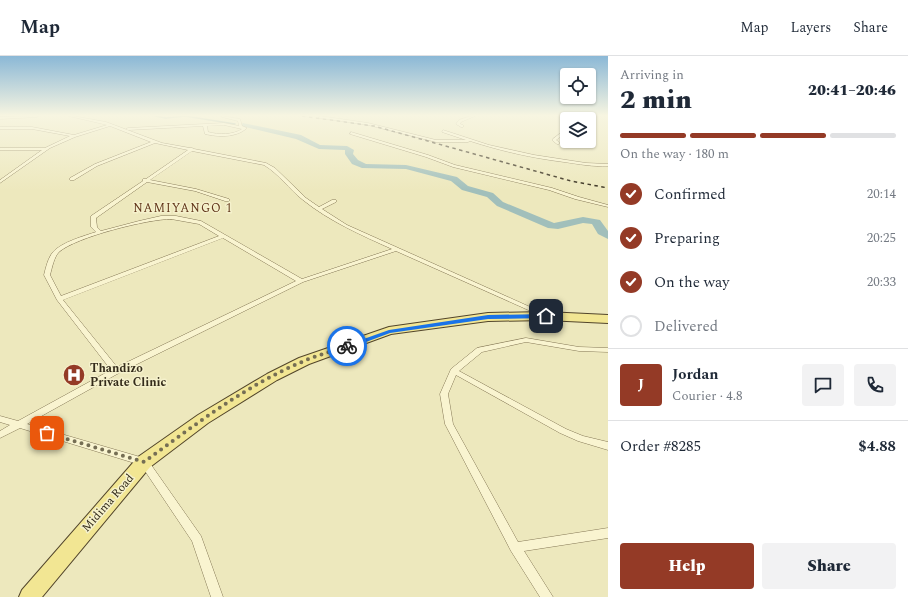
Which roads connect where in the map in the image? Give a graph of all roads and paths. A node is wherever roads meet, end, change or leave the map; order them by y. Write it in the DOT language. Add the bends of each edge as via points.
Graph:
graph roads {
  1 [pos="63,141"];
  2 [pos="378,141"];
  3 [pos="473,141"];
  4 [pos="154,142"];
  5 [pos="0,149"];
  6 [pos="46,149"];
  7 [pos="192,149"];
  8 [pos="608,165"];
  9 [pos="72,179"];
  10 [pos="145,180"];
  11 [pos="0,182"];
  12 [pos="227,200"];
  13 [pos="334,201"];
  14 [pos="608,206"];
  15 [pos="318,209"];
  16 [pos="100,233"];
  17 [pos="223,236"];
  18 [pos="397,249"];
  19 [pos="301,281"];
  20 [pos="59,299"];
  21 [pos="546,316"];
  22 [pos="608,319"];
  23 [pos="608,350"];
  24 [pos="116,371"];
  25 [pos="454,371"];
  26 [pos="0,419"];
  27 [pos="19,424"];
  28 [pos="0,436"];
  29 [pos="608,446"];
  30 [pos="144,462"];
  31 [pos="608,533"];
  32 [pos="515,547"];
  33 [pos="29,597"];
  34 [pos="216,597"];
  35 [pos="547,597"];
  1 -- 6 [label="street"];
  2 -- 14 [label="street" via="454,166"];
  3 -- 8 [label="street" via="544,158"];
  4 -- 7 [label="street"];
  4 -- 9 [label="street" via="96,165"];
  5 -- 6 [label="street"];
  6 -- 11 [label="street"];
  7 -- 10 [label="street"];
  7 -- 15 [label="street" via="265,164 274,169 304,199"];
  10 -- 12 [label="street" via="196,190"];
  10 -- 16 [label="street" via="93,217 94,227"];
  13 -- 15 [label="street"];
  15 -- 18 [label="street" via="345,226"];
  16 -- 17 [label="street" via="162,217 184,218"];
  16 -- 20 [label="street" via="66,245 56,252 47,275"];
  17 -- 19 [label="street"];
  17 -- 20 [label="street"];
  18 -- 19 [label="street"];
  18 -- 21 [label="street"];
  19 -- 24 [label="street"];
  20 -- 24 [label="street"];
  21 -- 22 [label="main road, Midima Road"];
  21 -- 30 [label="main road, Midima Road" via="488,317 389,332 304,361 272,377 203,419"];
  23 -- 25 [label="street" via="579,349 526,340 480,350"];
  24 -- 27 [label="street"];
  25 -- 29 [label="street" via="563,431"];
  25 -- 32 [label="street" via="444,394 449,424"];
  26 -- 27 [label="street"];
  27 -- 28 [label="street"];
  27 -- 30 [label="street"];
  30 -- 33 [label="main road, Midima Road"];
  30 -- 34 [label="street" via="197,539"];
  31 -- 32 [label="street"];
  32 -- 35 [label="street"];
}
